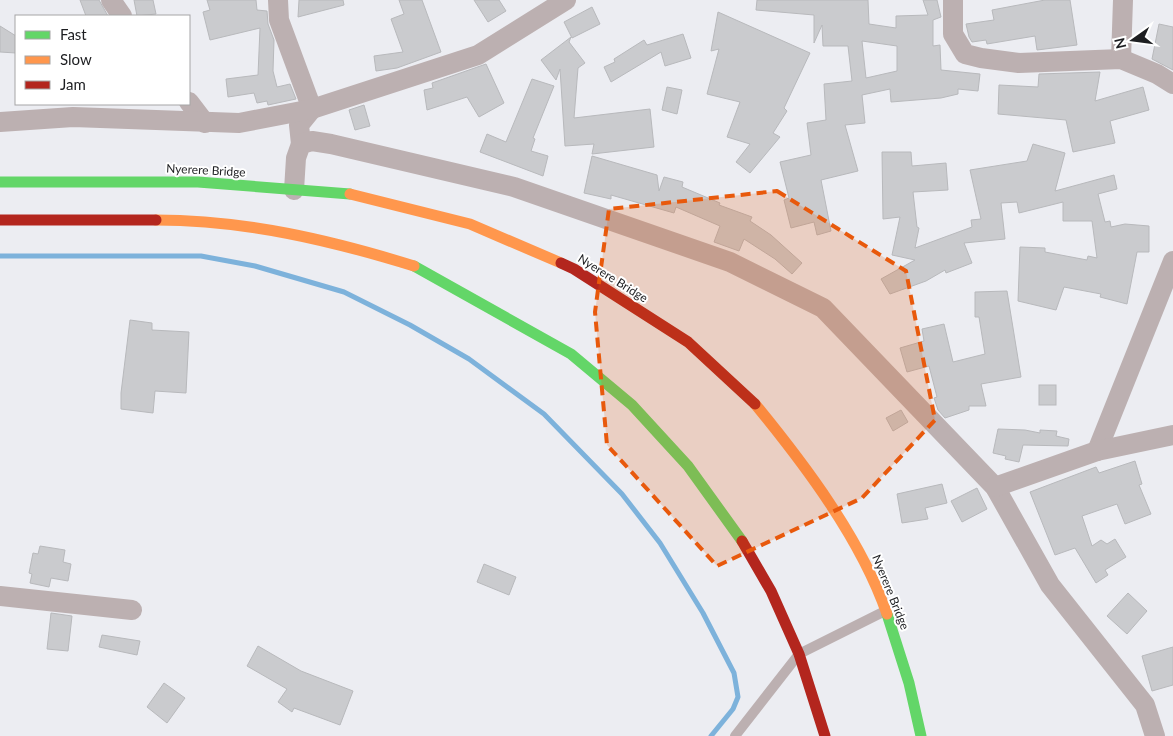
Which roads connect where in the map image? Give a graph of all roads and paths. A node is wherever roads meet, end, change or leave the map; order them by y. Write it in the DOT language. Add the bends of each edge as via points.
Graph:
graph roads {
  1 [pos="111,0"];
  2 [pos="278,0"];
  3 [pos="566,0"];
  4 [pos="952,0"];
  5 [pos="1123,0"];
  6 [pos="121,15"];
  7 [pos="1121,58"];
  8 [pos="1173,84"];
  9 [pos="190,103"];
  10 [pos="312,109"];
  11 [pos="0,122"];
  12 [pos="205,122"];
  13 [pos="300,144"];
  14 [pos="0,182"];
  15 [pos="294,190"];
  16 [pos="0,220"];
  17 [pos="1173,261"];
  18 [pos="1173,435"];
  19 [pos="1097,451"];
  20 [pos="995,487"];
  21 [pos="0,596"];
  22 [pos="132,610"];
  23 [pos="886,611"];
  24 [pos="799,654"];
  25 [pos="735,736"];
  26 [pos="825,736"];
  27 [pos="920,736"];
  28 [pos="1155,736"];
  1 -- 6 [label="street"];
  2 -- 10 [label="street" via="279,20"];
  3 -- 10 [label="street" via="478,55"];
  4 -- 7 [label="street" via="953,34 965,54 1019,63"];
  5 -- 7 [label="street"];
  7 -- 8 [label="street"];
  9 -- 12 [label="street"];
  10 -- 12 [label="street" via="239,123"];
  10 -- 13 [label="street" via="299,125"];
  11 -- 12 [label="street" via="73,117"];
  13 -- 15 [label="street"];
  13 -- 20 [label="street" via="312,141 331,144 514,187 730,262 799,296 823,308"];
  14 -- 15 [label="main road, Nyerere Bridge" via="198,182"];
  15 -- 23 [label="main road, Nyerere Bridge" via="360,195 470,224 574,268 688,342 750,398 801,460 862,558"];
  16 -- 24 [label="main road" via="192,220 268,229 347,245 419,268 471,296 571,354 632,405 688,466 733,526 771,591"];
  17 -- 19 [label="street"];
  18 -- 19 [label="street"];
  19 -- 20 [label="street"];
  20 -- 28 [label="street" via="1050,585 1145,705"];
  21 -- 22 [label="street"];
  23 -- 24 [label="lane"];
  23 -- 27 [label="main road, Nyerere Bridge" via="909,683"];
  24 -- 25 [label="lane"];
  24 -- 26 [label="main road"];
}
